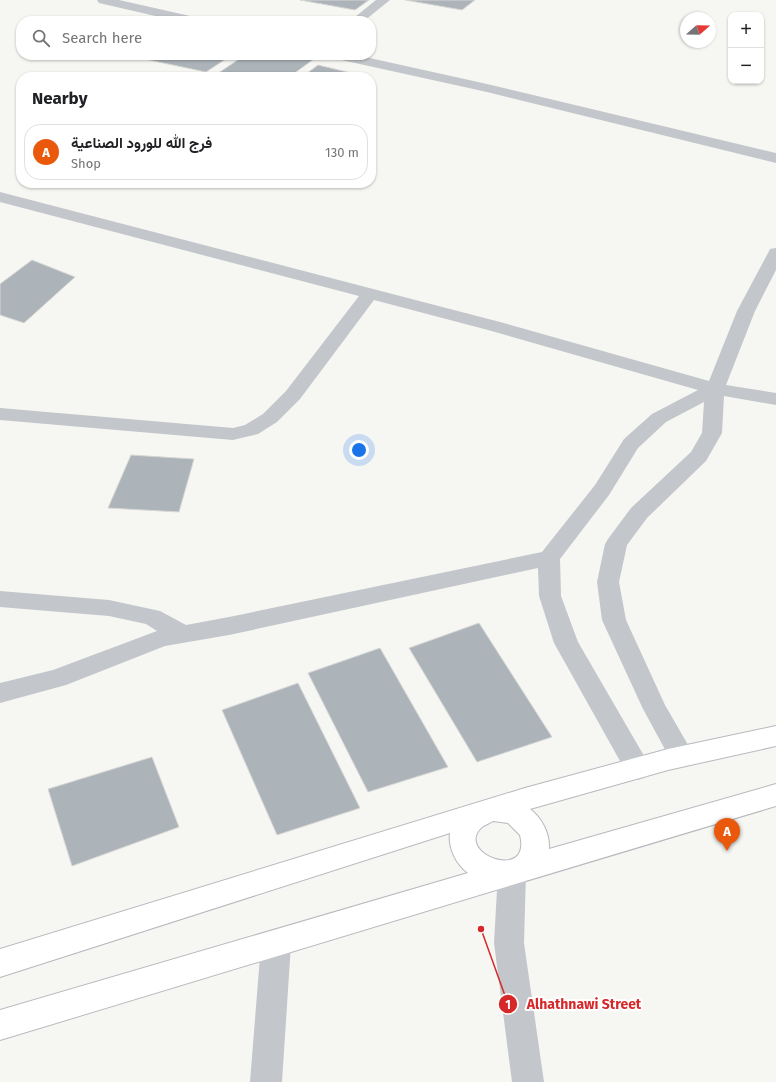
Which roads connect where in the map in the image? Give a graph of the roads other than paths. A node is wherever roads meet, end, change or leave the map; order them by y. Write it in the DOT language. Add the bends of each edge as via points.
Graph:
graph roads {
  1 [pos="103,0"];
  2 [pos="384,0"];
  3 [pos="172,16"];
  4 [pos="363,16"];
  5 [pos="360,60"];
  6 [pos="776,158"];
  7 [pos="0,197"];
  8 [pos="776,254"];
  9 [pos="370,294"];
  10 [pos="714,388"];
  11 [pos="776,399"];
  12 [pos="0,414"];
  13 [pos="549,558"];
  14 [pos="0,599"];
  15 [pos="183,634"];
  16 [pos="0,693"];
  17 [pos="776,736"];
  18 [pos="682,757"];
  19 [pos="638,769"];
  20 [pos="776,795"];
  21 [pos="488,810"];
  22 [pos="512,872"];
  23 [pos="276,944"];
  24 [pos="0,963"];
  25 [pos="0,1025"];
  26 [pos="266,1082"];
  27 [pos="528,1082"];
  1 -- 3 [label="street"];
  2 -- 4 [label="street"];
  5 -- 6 [label="street"];
  7 -- 9 [label="street"];
  8 -- 10 [label="street" via="746,311"];
  9 -- 10 [label="street"];
  9 -- 12 [label="street" via="293,395 270,418 250,430 233,434"];
  10 -- 11 [label="street"];
  10 -- 13 [label="street" via="659,418 631,444 602,490"];
  10 -- 18 [label="street" via="712,433 699,456 639,513 616,544 608,582 614,620 655,709"];
  13 -- 15 [label="street"];
  13 -- 19 [label="street" via="550,596 566,643"];
  14 -- 15 [label="street" via="108,608 152,617"];
  15 -- 16 [label="street" via="162,638 57,678"];
  17 -- 18 [label="main road"];
  18 -- 19 [label="main road"];
  19 -- 21 [label="main road"];
  20 -- 22 [label="main road"];
  21 -- 22 [label="main road" via="513,813 531,828 535,838 535,849 531,859 523,867"];
  21 -- 22 [label="main road" via="478,814 464,829 464,849 478,866 488,871"];
  21 -- 24 [label="main road"];
  22 -- 23 [label="main road"];
  22 -- 27 [label="street" via="509,943"];
  23 -- 25 [label="main road"];
  23 -- 26 [label="street"];
}
